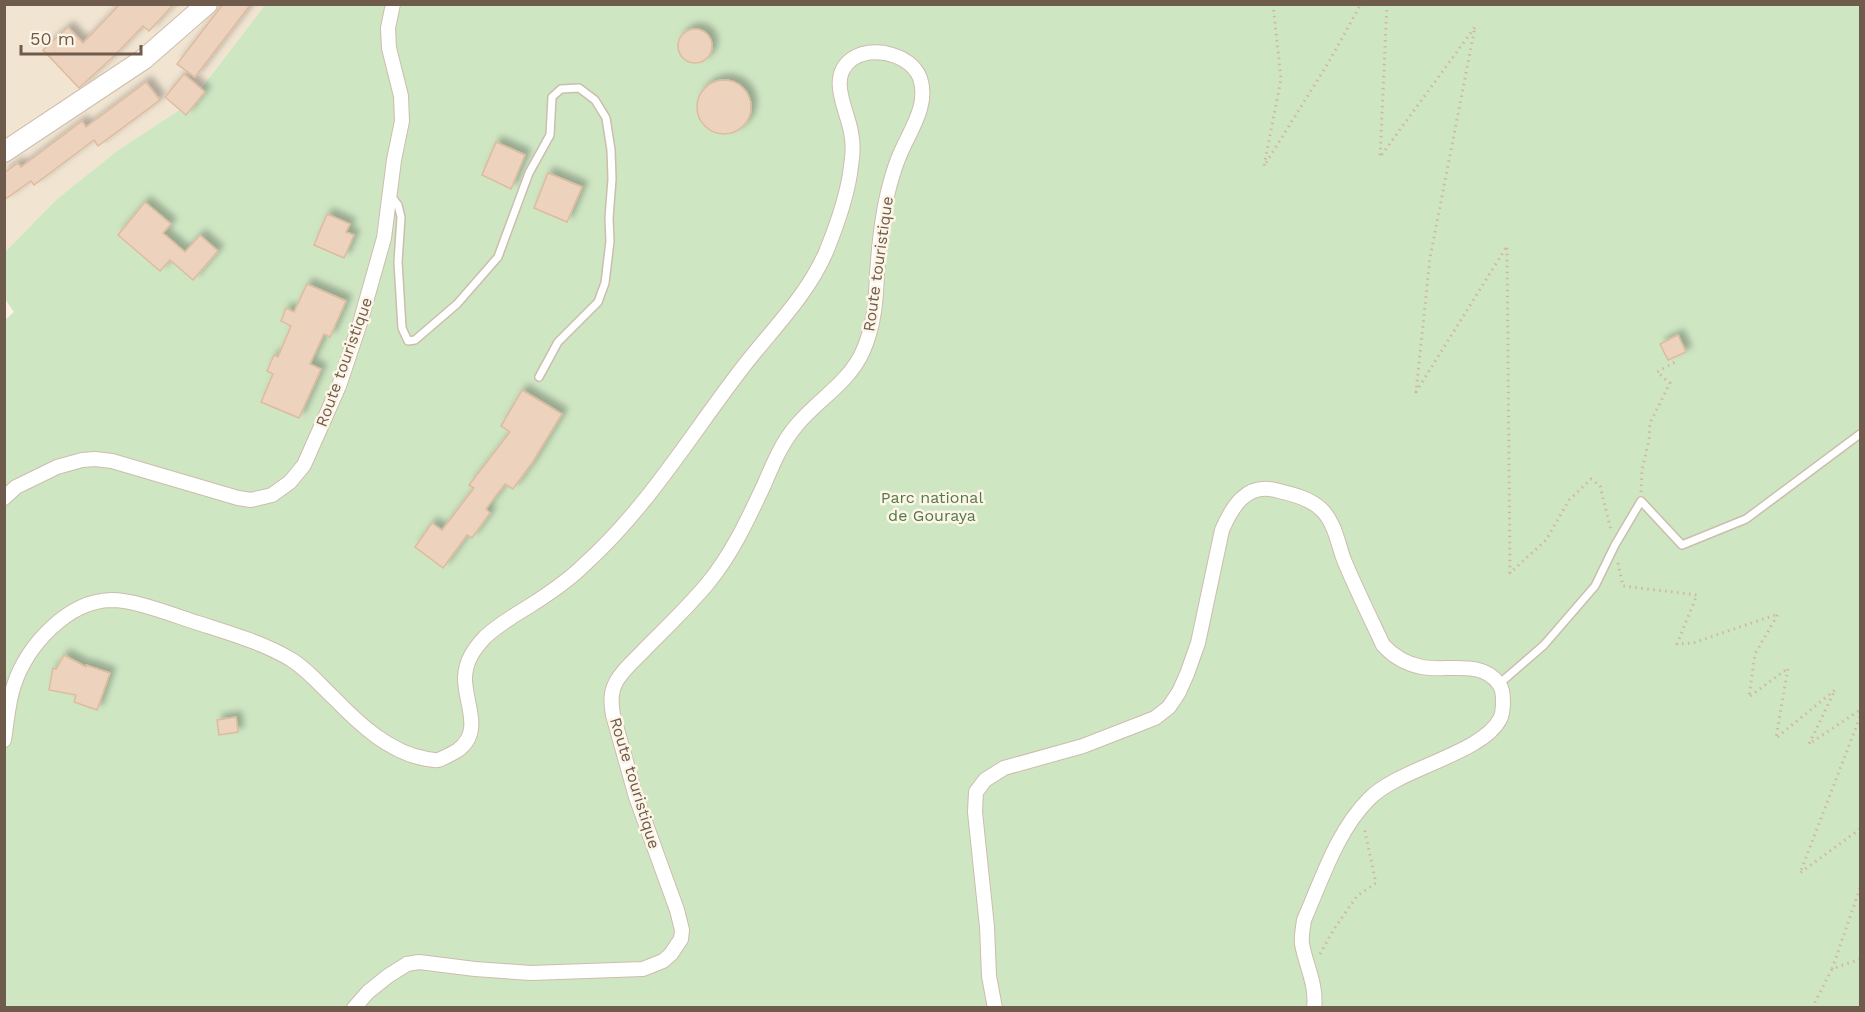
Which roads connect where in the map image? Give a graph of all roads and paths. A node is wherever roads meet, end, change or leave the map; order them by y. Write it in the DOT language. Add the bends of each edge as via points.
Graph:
graph roads {
  1 [pos="207,4"];
  2 [pos="393,4"];
  3 [pos="1273,4"];
  4 [pos="1361,4"];
  5 [pos="1387,4"];
  6 [pos="4,152"];
  7 [pos="389,195"];
  8 [pos="1677,362"];
  9 [pos="539,377"];
  10 [pos="1860,434"];
  11 [pos="4,498"];
  12 [pos="1641,501"];
  13 [pos="1614,545"];
  14 [pos="1499,684"];
  15 [pos="1860,710"];
  16 [pos="1860,717"];
  17 [pos="4,740"];
  18 [pos="1353,820"];
  19 [pos="1860,829"];
  20 [pos="1860,888"];
  21 [pos="1860,959"];
  22 [pos="1832,969"];
  23 [pos="1311,972"];
  24 [pos="354,1008"];
  25 [pos="995,1008"];
  26 [pos="1314,1008"];
  27 [pos="1812,1008"];
  1 -- 6 [label="main road" via="144,59"];
  2 -- 7 [label="street, Route touristique" via="389,48 402,121"];
  3 -- 4 [label="path" via="1281,79 1264,166"];
  5 -- 13 [label="path" via="1380,157 1475,27 1430,258 1416,392 1507,246 1510,573 1546,540 1569,500 1591,479 1600,486"];
  7 -- 9 [label="lane" via="401,217 398,262 402,328 408,341 415,340 457,304 498,257 529,173 550,135 552,97 561,90 579,88 595,100 606,118 612,160 605,283 598,302 558,342"];
  7 -- 11 [label="street, Route touristique" via="384,238 339,387 303,465 290,482 272,495 251,500 112,461 82,460 57,466 16,487"];
  8 -- 12 [label="path" via="1657,372 1670,383 1650,423 1641,470"];
  10 -- 12 [label="lane" via="1746,519 1682,545"];
  12 -- 13 [label="lane"];
  13 -- 14 [label="lane" via="1595,586 1544,645"];
  13 -- 15 [label="path" via="1623,586 1697,595 1677,644 1693,643 1778,614 1755,654 1749,697 1788,668 1776,738 1835,690 1809,744"];
  14 -- 18 [label="street" via="1503,694 1502,716 1496,726 1473,744 1385,785"];
  14 -- 25 [label="street" via="1478,669 1422,667 1390,653 1322,510 1310,501 1272,489 1251,491 1228,515 1222,530 1198,643 1169,707 1155,718 1083,746 1004,768 985,780 976,792 989,976"];
  16 -- 19 [label="path" via="1800,873"];
  17 -- 24 [label="street, Route touristique" via="15,682 33,649 67,615 103,600 164,612 290,659 397,750 438,760 462,747 471,732 465,683 473,651 499,625 578,572 602,549 656,487 740,370 807,288 824,256 847,190 852,162 852,135 839,86 844,67 855,56 872,52 894,56 911,65 920,78 922,104 888,190 874,320 865,348 856,366 788,436 722,564 626,668 613,692 613,715 636,797 677,910 682,930 677,946 663,961 643,969 531,972 407,964 368,992"];
  18 -- 23 [label="street" via="1304,920 1302,944"];
  18 -- 23 [label="path" via="1362,821 1376,884 1357,896"];
  20 -- 22 [label="path"];
  21 -- 22 [label="path"];
  22 -- 27 [label="path"];
  23 -- 26 [label="street"];
}
